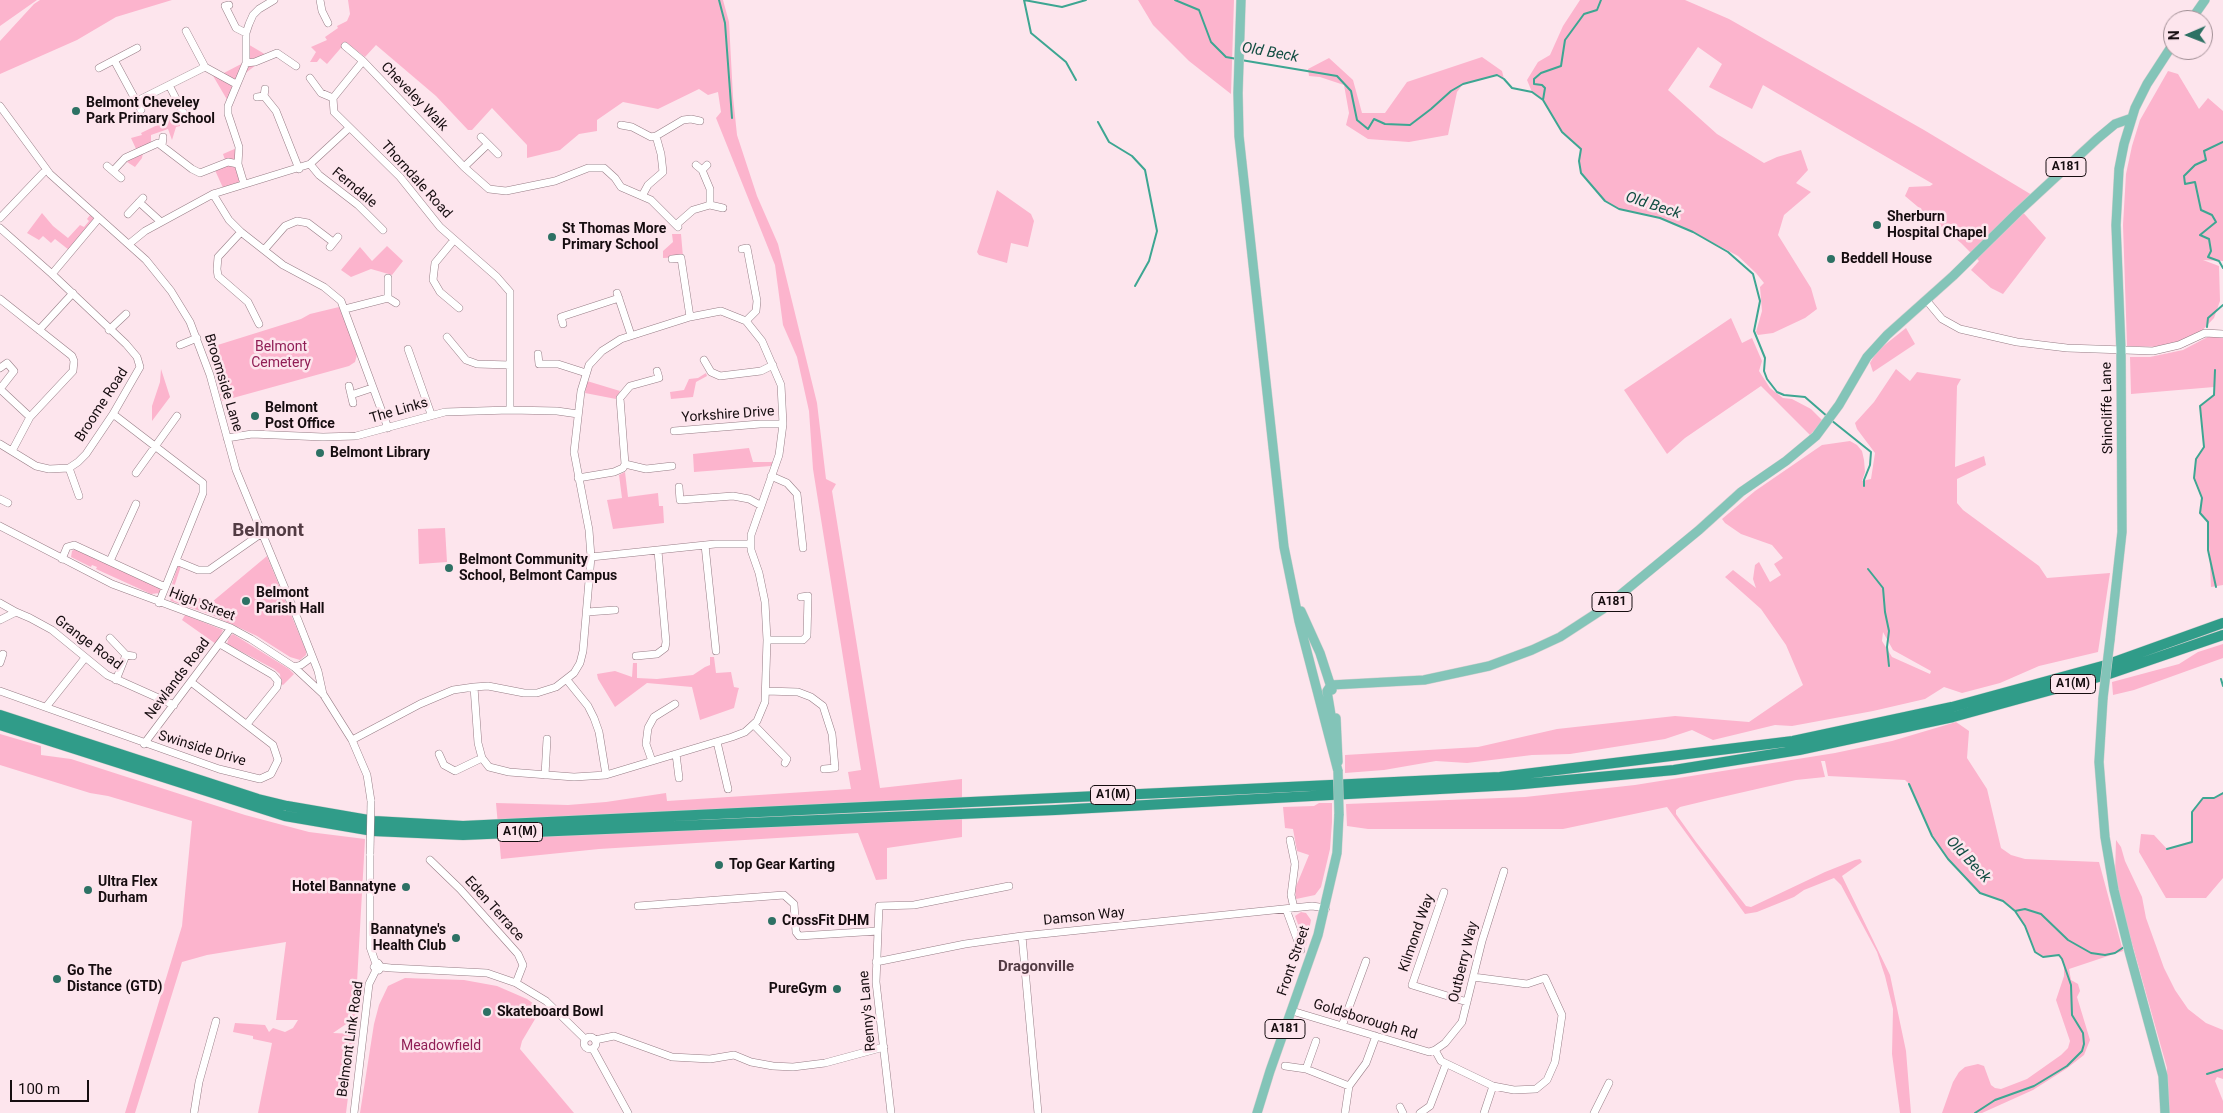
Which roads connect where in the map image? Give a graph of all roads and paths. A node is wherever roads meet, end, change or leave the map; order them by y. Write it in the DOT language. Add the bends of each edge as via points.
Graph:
graph roads {
  1 [pos="274,0"];
  2 [pos="320,0"];
  3 [pos="1241,0"];
  4 [pos="229,4"];
  5 [pos="328,23"];
  6 [pos="186,31"];
  7 [pos="246,33"];
  8 [pos="345,46"];
  9 [pos="136,51"];
  10 [pos="2163,59"];
  11 [pos="114,60"];
  12 [pos="363,62"];
  13 [pos="246,63"];
  14 [pos="296,66"];
  15 [pos="205,67"];
  16 [pos="99,68"];
  17 [pos="309,78"];
  18 [pos="236,84"];
  19 [pos="170,85"];
  20 [pos="262,94"];
  21 [pos="333,98"];
  22 [pos="137,101"];
  23 [pos="0,106"];
  24 [pos="141,110"];
  25 [pos="185,116"];
  26 [pos="2132,118"];
  27 [pos="700,121"];
  28 [pos="621,125"];
  29 [pos="349,128"];
  30 [pos="656,136"];
  31 [pos="164,137"];
  32 [pos="481,137"];
  33 [pos="160,144"];
  34 [pos="488,144"];
  35 [pos="498,154"];
  36 [pos="238,164"];
  37 [pos="310,164"];
  38 [pos="107,166"];
  39 [pos="701,166"];
  40 [pos="464,167"];
  41 [pos="299,169"];
  42 [pos="113,171"];
  43 [pos="42,172"];
  44 [pos="535,175"];
  45 [pos="121,178"];
  46 [pos="244,184"];
  47 [pos="537,184"];
  48 [pos="213,194"];
  49 [pos="642,196"];
  50 [pos="710,205"];
  51 [pos="723,208"];
  52 [pos="128,214"];
  53 [pos="0,218"];
  54 [pos="99,218"];
  55 [pos="161,222"];
  56 [pos="0,228"];
  57 [pos="383,230"];
  58 [pos="241,232"];
  59 [pos="454,240"];
  60 [pos="334,242"];
  61 [pos="129,244"];
  62 [pos="742,248"];
  63 [pos="264,250"];
  64 [pos="672,259"];
  65 [pos="52,274"];
  66 [pos="388,278"];
  67 [pos="73,293"];
  68 [pos="388,298"];
  69 [pos="1927,301"];
  70 [pos="1,302"];
  71 [pos="396,303"];
  72 [pos="345,309"];
  73 [pos="458,309"];
  74 [pos="126,314"];
  75 [pos="690,317"];
  76 [pos="746,321"];
  77 [pos="259,324"];
  78 [pos="563,324"];
  79 [pos="39,330"];
  80 [pos="109,330"];
  81 [pos="2223,334"];
  82 [pos="631,335"];
  83 [pos="447,336"];
  84 [pos="197,338"];
  85 [pos="180,345"];
  86 [pos="408,349"];
  87 [pos="2120,351"];
  88 [pos="538,354"];
  89 [pos="704,360"];
  90 [pos="773,365"];
  91 [pos="510,366"];
  92 [pos="0,368"];
  93 [pos="657,371"];
  94 [pos="585,377"];
  95 [pos="349,386"];
  96 [pos="372,388"];
  97 [pos="0,389"];
  98 [pos="351,395"];
  99 [pos="353,403"];
  100 [pos="510,410"];
  101 [pos="113,414"];
  102 [pos="431,414"];
  103 [pos="578,414"];
  104 [pos="176,416"];
  105 [pos="30,417"];
  106 [pos="783,424"];
  107 [pos="388,428"];
  108 [pos="674,431"];
  109 [pos="227,438"];
  110 [pos="0,444"];
  111 [pos="155,446"];
  112 [pos="12,450"];
  113 [pos="624,464"];
  114 [pos="672,466"];
  115 [pos="68,468"];
  116 [pos="136,473"];
  117 [pos="771,476"];
  118 [pos="578,478"];
  119 [pos="679,487"];
  120 [pos="79,496"];
  121 [pos="0,499"];
  122 [pos="8,503"];
  123 [pos="136,504"];
  124 [pos="760,505"];
  125 [pos="0,526"];
  126 [pos="262,533"];
  127 [pos="750,544"];
  128 [pos="705,545"];
  129 [pos="803,548"];
  130 [pos="658,551"];
  131 [pos="591,557"];
  132 [pos="62,559"];
  133 [pos="110,561"];
  134 [pos="176,561"];
  135 [pos="165,587"];
  136 [pos="801,597"];
  137 [pos="1296,600"];
  138 [pos="0,603"];
  139 [pos="160,603"];
  140 [pos="616,610"];
  141 [pos="16,612"];
  142 [pos="587,612"];
  143 [pos="0,620"];
  144 [pos="2223,624"];
  145 [pos="231,628"];
  146 [pos="2223,635"];
  147 [pos="110,638"];
  148 [pos="767,640"];
  149 [pos="220,644"];
  150 [pos="716,650"];
  151 [pos="3,654"];
  152 [pos="636,656"];
  153 [pos="312,657"];
  154 [pos="85,658"];
  155 [pos="0,663"];
  156 [pos="294,667"];
  157 [pos="116,680"];
  158 [pos="567,680"];
  159 [pos="191,682"];
  160 [pos="1354,684"];
  161 [pos="1331,685"];
  162 [pos="474,687"];
  163 [pos="1318,689"];
  164 [pos="0,691"];
  165 [pos="766,691"];
  166 [pos="323,694"];
  167 [pos="1330,696"];
  168 [pos="174,705"];
  169 [pos="46,707"];
  170 [pos="673,707"];
  171 [pos="0,715"];
  172 [pos="247,724"];
  173 [pos="0,725"];
  174 [pos="754,725"];
  175 [pos="547,738"];
  176 [pos="1330,738"];
  177 [pos="352,740"];
  178 [pos="717,742"];
  179 [pos="144,744"];
  180 [pos="439,754"];
  181 [pos="676,754"];
  182 [pos="482,758"];
  183 [pos="652,761"];
  184 [pos="785,763"];
  185 [pos="824,769"];
  186 [pos="1338,770"];
  187 [pos="545,775"];
  188 [pos="606,775"];
  189 [pos="671,779"];
  190 [pos="728,789"];
  191 [pos="1290,840"];
  192 [pos="430,860"];
  193 [pos="1504,871"];
  194 [pos="1009,886"];
  195 [pos="1444,892"];
  196 [pos="638,906"];
  197 [pos="1326,908"];
  198 [pos="1290,909"];
  199 [pos="878,931"];
  200 [pos="1022,936"];
  201 [pos="1301,950"];
  202 [pos="1366,961"];
  203 [pos="876,962"];
  204 [pos="378,967"];
  205 [pos="1472,977"];
  206 [pos="516,982"];
  207 [pos="1467,1002"];
  208 [pos="1292,1011"];
  209 [pos="216,1020"];
  210 [pos="1342,1026"];
  211 [pos="1376,1036"];
  212 [pos="585,1039"];
  213 [pos="595,1040"];
  214 [pos="1316,1041"];
  215 [pos="884,1048"];
  216 [pos="593,1049"];
  217 [pos="1435,1050"];
  218 [pos="1446,1064"];
  219 [pos="1285,1066"];
  220 [pos="1306,1068"];
  221 [pos="1608,1083"];
  222 [pos="1349,1086"];
  223 [pos="1493,1086"];
  224 [pos="194,1113"];
  225 [pos="354,1113"];
  226 [pos="628,1113"];
  227 [pos="891,1113"];
  228 [pos="1038,1113"];
  229 [pos="1257,1113"];
  230 [pos="1345,1113"];
  231 [pos="1420,1113"];
  232 [pos="1484,1113"];
  233 [pos="1594,1113"];
  234 [pos="2165,1113"];
  1 -- 7 [label="street" via="253,15"];
  2 -- 5 [label="street"];
  3 -- 137 [label="main road" via="1238,93 1243,179 1282,529"];
  4 -- 7 [label="street" via="225,6 236,28"];
  6 -- 15 [label="street"];
  7 -- 13 [label="street"];
  8 -- 12 [label="street, Cheveley Walk"];
  9 -- 11 [label="street"];
  10 -- 26 [label="main road, Shincliffe Lane" via="2146,84"];
  11 -- 16 [label="street"];
  11 -- 22 [label="street"];
  12 -- 21 [label="street"];
  12 -- 40 [label="street, Cheveley Walk"];
  13 -- 14 [label="street" via="280,54"];
  13 -- 18 [label="street"];
  15 -- 18 [label="street"];
  15 -- 19 [label="street"];
  17 -- 21 [label="street" via="322,93"];
  18 -- 36 [label="street" via="228,114 239,147"];
  19 -- 22 [label="street"];
  19 -- 25 [label="street"];
  20 -- 41 [label="street" via="276,112"];
  21 -- 29 [label="street, Thorndale Road" via="334,112"];
  22 -- 24 [label="street"];
  23 -- 54 [label="street, Broomside Lane" via="45,168"];
  26 -- 69 [label="main road, A181" via="2115,124 2097,139"];
  26 -- 87 [label="main road, Shincliffe Lane" via="2121,157 2117,194"];
  27 -- 30 [label="street" via="693,116"];
  28 -- 30 [label="street" via="633,124 646,136"];
  29 -- 37 [label="street"];
  29 -- 59 [label="street, Thorndale Road" via="400,176"];
  30 -- 49 [label="street" via="662,172"];
  31 -- 33 [label="street"];
  32 -- 34 [label="street"];
  33 -- 36 [label="street" via="200,173 228,162"];
  33 -- 42 [label="street" via="125,158"];
  34 -- 35 [label="street"];
  34 -- 40 [label="street"];
  36 -- 46 [label="street"];
  37 -- 41 [label="street"];
  37 -- 57 [label="street, Ferndale"];
  38 -- 42 [label="street"];
  39 -- 50 [label="street" via="710,189"];
  40 -- 47 [label="street, Cheveley Walk" via="482,184 497,191"];
  41 -- 46 [label="street"];
  42 -- 45 [label="street"];
  43 -- 53 [label="street"];
  44 -- 47 [label="street"];
  46 -- 48 [label="street"];
  47 -- 49 [label="street, Cheveley Walk" via="555,181 588,168 604,168 621,187"];
  48 -- 55 [label="street"];
  48 -- 58 [label="street" via="229,220"];
  49 -- 50 [label="street, Cheveley Walk" via="651,200 677,225 693,210"];
  50 -- 51 [label="street"];
  52 -- 55 [label="street" via="141,200"];
  54 -- 61 [label="street, Broomside Lane"];
  54 -- 65 [label="street"];
  55 -- 61 [label="street"];
  56 -- 65 [label="street, Broome Road"];
  58 -- 63 [label="street"];
  58 -- 77 [label="street" via="218,257 218,276 248,302"];
  59 -- 73 [label="street" via="435,263 434,280 440,292"];
  59 -- 91 [label="street, Thorndale Road" via="510,292"];
  60 -- 63 [label="street" via="308,223 297,221 285,226"];
  61 -- 84 [label="street, Broomside Lane" via="171,291"];
  62 -- 76 [label="street" via="747,248 757,301 756,311"];
  63 -- 72 [label="street" via="283,265 334,294"];
  64 -- 75 [label="street" via="681,258"];
  65 -- 67 [label="street, Broome Road"];
  66 -- 68 [label="street"];
  67 -- 79 [label="street"];
  67 -- 80 [label="street, Broome Road"];
  68 -- 71 [label="street"];
  68 -- 72 [label="street"];
  69 -- 87 [label="street" via="1942,320 1960,329 2017,342"];
  69 -- 160 [label="main road, A181" via="1872,350 1824,426 1786,461 1740,492 1603,609 1560,637 1489,666 1424,680"];
  70 -- 79 [label="street"];
  72 -- 96 [label="street"];
  74 -- 80 [label="street"];
  75 -- 76 [label="street" via="720,311"];
  75 -- 82 [label="street"];
  76 -- 90 [label="street" via="762,341"];
  78 -- 82 [label="street" via="561,317 618,295"];
  79 -- 105 [label="street" via="72,356 74,367"];
  80 -- 101 [label="street, Broome Road" via="140,362 138,373"];
  81 -- 87 [label="street" via="2205,333 2169,349"];
  82 -- 94 [label="street" via="602,351 589,365"];
  83 -- 91 [label="street" via="466,360"];
  84 -- 85 [label="street"];
  84 -- 109 [label="street, Broomside Lane"];
  86 -- 102 [label="street"];
  87 -- 234 [label="main road, Shincliffe Lane, bridge" via="2122,532 2099,762 2105,837 2114,890 2163,1076"];
  88 -- 94 [label="street" via="539,364 558,364"];
  89 -- 90 [label="street" via="711,372 720,376 761,371"];
  90 -- 106 [label="street" via="781,385"];
  91 -- 100 [label="street, Thorndale Road"];
  92 -- 97 [label="street" via="7,363 14,370"];
  93 -- 113 [label="street" via="659,378 630,386 620,398"];
  94 -- 103 [label="street"];
  95 -- 98 [label="street"];
  96 -- 98 [label="street"];
  96 -- 107 [label="street"];
  97 -- 105 [label="street"];
  98 -- 99 [label="street"];
  100 -- 102 [label="street, The Links"];
  100 -- 103 [label="street, The Links"];
  101 -- 111 [label="street"];
  101 -- 115 [label="street, Broome Road" via="86,454"];
  102 -- 107 [label="street, The Links"];
  103 -- 118 [label="street" via="574,452"];
  104 -- 111 [label="street"];
  105 -- 112 [label="street"];
  106 -- 108 [label="street, Yorkshire Drive"];
  106 -- 117 [label="street"];
  107 -- 109 [label="street, The Links" via="347,436 252,434"];
  109 -- 126 [label="street, Broomside Lane" via="236,470"];
  110 -- 112 [label="street"];
  111 -- 116 [label="street"];
  111 -- 134 [label="street" via="197,477 204,488"];
  112 -- 115 [label="street" via="36,466"];
  113 -- 114 [label="street" via="646,469"];
  113 -- 118 [label="street" via="614,472"];
  115 -- 120 [label="street"];
  117 -- 124 [label="street"];
  117 -- 129 [label="street" via="787,483 797,494"];
  118 -- 131 [label="street"];
  119 -- 124 [label="street" via="680,500 733,496"];
  121 -- 122 [label="street"];
  123 -- 133 [label="street"];
  124 -- 127 [label="street"];
  125 -- 132 [label="street, High Street"];
  126 -- 134 [label="street" via="209,570 198,570"];
  126 -- 153 [label="street, Broomside Lane"];
  127 -- 128 [label="street"];
  127 -- 148 [label="street" via="763,588"];
  128 -- 130 [label="street"];
  128 -- 150 [label="street"];
  130 -- 131 [label="street"];
  130 -- 152 [label="street" via="666,642 657,654"];
  131 -- 142 [label="street"];
  132 -- 133 [label="street, High Street" via="67,547 74,545"];
  132 -- 139 [label="street, High Street"];
  133 -- 135 [label="street, High Street"];
  134 -- 135 [label="street"];
  135 -- 139 [label="street"];
  136 -- 148 [label="street" via="808,596 807,636 803,640"];
  137 -- 161 [label="main road"];
  137 -- 163 [label="main road"];
  138 -- 141 [label="street, Grange Road"];
  139 -- 145 [label="street, High Street"];
  140 -- 142 [label="street"];
  141 -- 143 [label="street"];
  141 -- 154 [label="street, Grange Road" via="52,630"];
  142 -- 158 [label="street" via="580,663"];
  144 -- 171 [label="highway, A1(M)" via="2097,668 1952,707 1802,739 1500,777 463,826 374,821 287,806"];
  145 -- 149 [label="street, Newlands Road"];
  145 -- 156 [label="street, High Street"];
  146 -- 173 [label="highway, A1(M)" via="2106,675 1945,719 1799,750 1674,770 1513,785 1075,809 472,834 373,831 285,816"];
  147 -- 157 [label="street" via="129,656"];
  148 -- 165 [label="street"];
  149 -- 159 [label="street, Newlands Road"];
  149 -- 172 [label="street" via="278,681 277,687"];
  151 -- 155 [label="street"];
  153 -- 156 [label="street"];
  153 -- 166 [label="street, Broomside Lane"];
  154 -- 157 [label="street, Grange Road"];
  154 -- 169 [label="street"];
  156 -- 166 [label="street, High Street"];
  157 -- 168 [label="street, Grange Road"];
  158 -- 162 [label="street" via="547,692 537,693"];
  158 -- 188 [label="street" via="594,718"];
  159 -- 168 [label="street, Newlands Road"];
  159 -- 172 [label="street, Swinside Drive"];
  160 -- 161 [label="main road, A181"];
  160 -- 167 [label="main road, A181"];
  161 -- 167 [label="main road"];
  162 -- 177 [label="street" via="439,695"];
  162 -- 182 [label="street"];
  163 -- 167 [label="main road"];
  163 -- 176 [label="main road"];
  164 -- 169 [label="street, Swinside Drive"];
  165 -- 174 [label="street" via="762,712"];
  165 -- 185 [label="street" via="798,692 823,706 832,734 835,768"];
  166 -- 177 [label="street"];
  167 -- 176 [label="main road, A181"];
  167 -- 186 [label="main road, A181" via="1338,733"];
  168 -- 179 [label="street, Newlands Road"];
  169 -- 179 [label="street, Swinside Drive"];
  170 -- 183 [label="street" via="654,717 648,728 646,744"];
  172 -- 179 [label="street, Swinside Drive" via="269,741 276,751 278,760 265,778 219,769"];
  174 -- 178 [label="street" via="745,732"];
  174 -- 184 [label="street" via="786,757"];
  175 -- 187 [label="street"];
  176 -- 186 [label="main road, A181"];
  177 -- 204 [label="street, bridge" via="367,775 371,801 370,947"];
  178 -- 181 [label="street"];
  178 -- 190 [label="street"];
  180 -- 182 [label="street" via="444,765 455,771"];
  181 -- 183 [label="street"];
  181 -- 189 [label="street" via="681,778"];
  182 -- 187 [label="street" via="497,770"];
  183 -- 188 [label="street"];
  186 -- 197 [label="main road, Front Street / A181, bridge" via="1337,853"];
  187 -- 188 [label="street"];
  191 -- 198 [label="street" via="1295,870"];
  192 -- 206 [label="street, Eden Terrace" via="518,954 523,965"];
  193 -- 205 [label="street, Outberry Way"];
  194 -- 199 [label="street, Renny's Lane" via="914,905 879,906"];
  195 -- 207 [label="street, Kilmond Way" via="1412,985"];
  196 -- 199 [label="street" via="784,895 794,904 799,936"];
  197 -- 198 [label="street, Damson Way"];
  197 -- 208 [label="main road, Front Street / A181"];
  198 -- 200 [label="street, Damson Way"];
  198 -- 201 [label="street"];
  199 -- 203 [label="street, Renny's Lane"];
  200 -- 203 [label="street, Damson Way"];
  200 -- 228 [label="street"];
  202 -- 210 [label="street"];
  203 -- 215 [label="street, Renny's Lane"];
  204 -- 206 [label="street" via="487,973"];
  204 -- 225 [label="street, Belmont Link Road" via="369,984"];
  205 -- 207 [label="street, Outberry Way"];
  205 -- 223 [label="street" via="1512,984 1527,984 1545,978 1562,1015 1555,1062 1547,1080 1536,1089 1514,1090"];
  206 -- 212 [label="street" via="546,1001"];
  207 -- 217 [label="street, Outberry Way" via="1462,1022 1445,1044"];
  208 -- 210 [label="street, Goldsborough Rd"];
  208 -- 229 [label="main road, Front Street / A181"];
  209 -- 224 [label="street"];
  210 -- 211 [label="street, Goldsborough Rd"];
  211 -- 217 [label="street, Goldsborough Rd" via="1429,1052"];
  211 -- 222 [label="street" via="1366,1063"];
  212 -- 213 [label="street" via="592,1037"];
  212 -- 216 [label="street" via="585,1048"];
  213 -- 215 [label="street" via="614,1036 672,1057 710,1059 734,1055 752,1062 792,1067 825,1063"];
  213 -- 216 [label="street"];
  214 -- 220 [label="street"];
  215 -- 227 [label="street, Renny's Lane"];
  216 -- 226 [label="street"];
  217 -- 218 [label="street"];
  218 -- 223 [label="street"];
  218 -- 231 [label="street" via="1430,1106"];
  219 -- 220 [label="street"];
  220 -- 222 [label="street"];
  221 -- 233 [label="street"];
  222 -- 230 [label="street"];
  223 -- 232 [label="street"];
}
